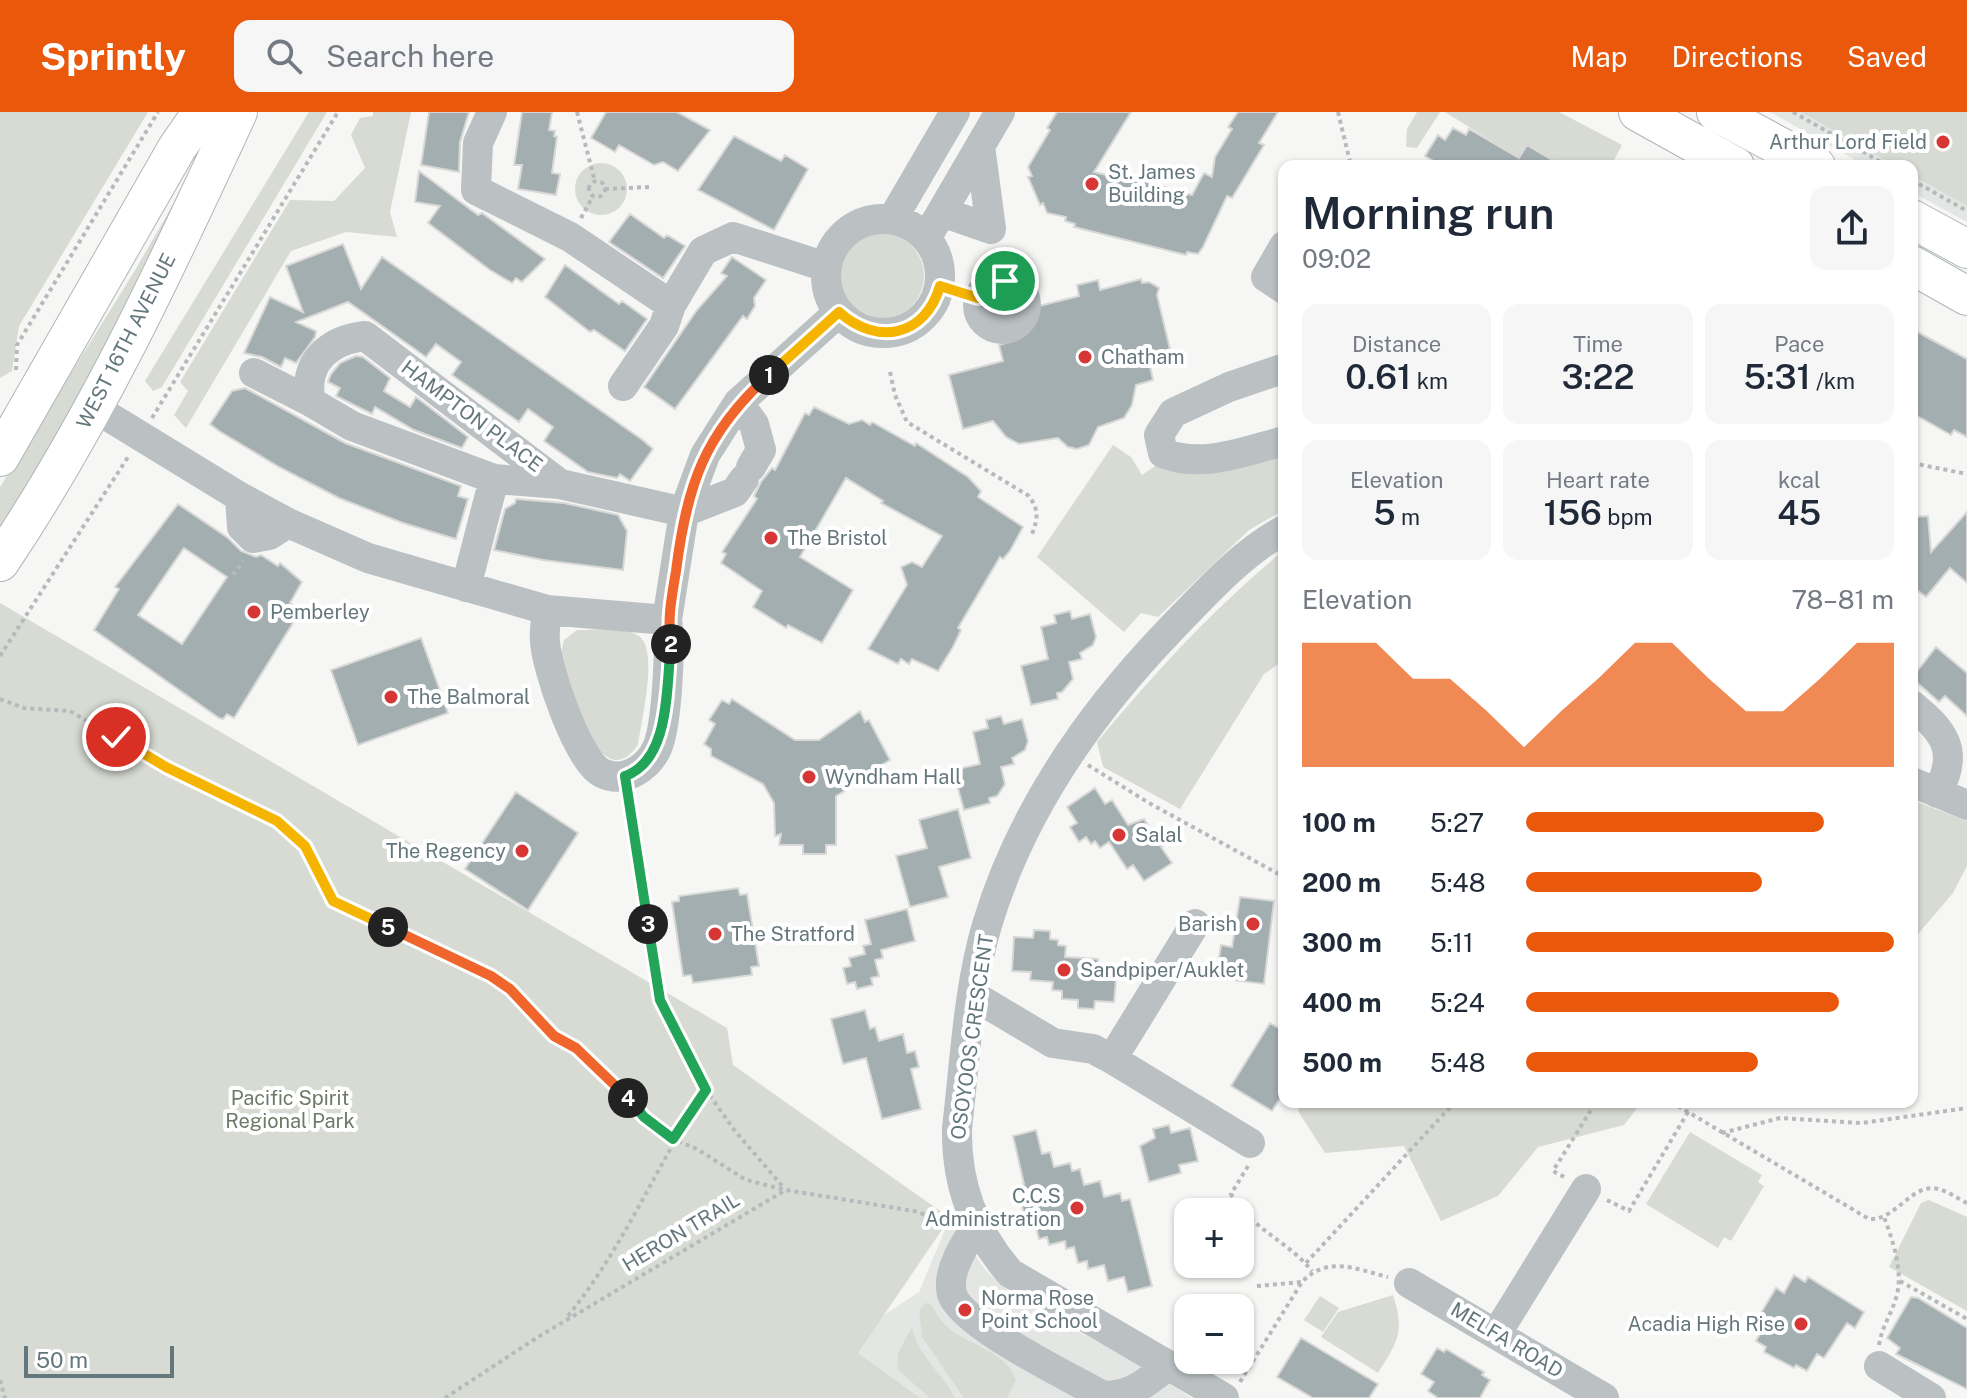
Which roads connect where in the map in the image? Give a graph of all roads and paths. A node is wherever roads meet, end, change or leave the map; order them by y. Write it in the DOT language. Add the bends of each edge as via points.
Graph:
graph roads {
  1 [pos="158,112"];
  2 [pos="202,112"];
  3 [pos="238,112"];
  4 [pos="338,112"];
  5 [pos="492,112"];
  6 [pos="577,112"];
  7 [pos="955,112"];
  8 [pos="1000,112"];
  9 [pos="1338,112"];
  10 [pos="1638,112"];
  11 [pos="1716,112"];
  12 [pos="1793,112"];
  13 [pos="980,146"];
  14 [pos="1350,160"];
  15 [pos="1724,160"];
  16 [pos="1805,160"];
  17 [pos="1877,160"];
  18 [pos="595,182"];
  19 [pos="1918,183"];
  20 [pos="649,187"];
  21 [pos="605,189"];
  22 [pos="1967,211"];
  23 [pos="893,218"];
  24 [pos="1918,222"];
  25 [pos="934,225"];
  26 [pos="1967,249"];
  27 [pos="1278,256"];
  28 [pos="826,267"];
  29 [pos="1918,268"];
  30 [pos="1278,285"];
  31 [pos="940,286"];
  32 [pos="1967,296"];
  33 [pos="978,298"];
  34 [pos="671,305"];
  35 [pos="839,312"];
  36 [pos="890,372"];
  37 [pos="254,373"];
  38 [pos="1278,375"];
  39 [pos="16,382"];
  40 [pos="623,386"];
  41 [pos="311,402"];
  42 [pos="738,403"];
  43 [pos="93,407"];
  44 [pos="151,419"];
  45 [pos="1278,442"];
  46 [pos="131,452"];
  47 [pos="0,457"];
  48 [pos="1918,464"];
  49 [pos="1967,474"];
  50 [pos="494,479"];
  51 [pos="560,484"];
  52 [pos="684,512"];
  53 [pos="1032,534"];
  54 [pos="1278,534"];
  55 [pos="245,557"];
  56 [pos="0,562"];
  57 [pos="233,575"];
  58 [pos="466,587"];
  59 [pos="547,610"];
  60 [pos="667,620"];
  61 [pos="0,656"];
  62 [pos="0,699"];
  63 [pos="1918,710"];
  64 [pos="1080,760"];
  65 [pos="625,776"];
  66 [pos="1925,787"];
  67 [pos="1967,805"];
  68 [pos="1278,874"];
  69 [pos="1195,924"];
  70 [pos="974,996"];
  71 [pos="1112,1059"];
  72 [pos="706,1090"];
  73 [pos="1449,1108"];
  74 [pos="1592,1108"];
  75 [pos="1681,1108"];
  76 [pos="1689,1108"];
  77 [pos="1967,1108"];
  78 [pos="1688,1112"];
  79 [pos="1722,1133"];
  80 [pos="673,1139"];
  81 [pos="1250,1143"];
  82 [pos="1586,1189"];
  83 [pos="786,1190"];
  84 [pos="1967,1203"];
  85 [pos="1884,1217"];
  86 [pos="969,1223"];
  87 [pos="1306,1263"];
  88 [pos="1312,1271"];
  89 [pos="1900,1281"];
  90 [pos="1302,1282"];
  91 [pos="1409,1283"];
  92 [pos="1257,1286"];
  93 [pos="1967,1319"];
  94 [pos="565,1320"];
  95 [pos="1497,1333"];
  96 [pos="1167,1366"];
  97 [pos="1879,1366"];
  98 [pos="0,1380"];
  99 [pos="1230,1394"];
  100 [pos="5,1398"];
  101 [pos="445,1398"];
  102 [pos="1604,1398"];
  103 [pos="1931,1398"];
  1 -- 39 [label="path" via="17,345"];
  2 -- 47 [label="main road"];
  3 -- 43 [label="main road, WEST 16TH AVENUE"];
  4 -- 44 [label="path"];
  5 -- 34 [label="street" via="478,143 476,190 570,237"];
  6 -- 18 [label="path"];
  7 -- 23 [label="street"];
  8 -- 13 [label="street"];
  9 -- 14 [label="path"];
  10 -- 15 [label="main road"];
  11 -- 16 [label="main road"];
  12 -- 17 [label="path"];
  13 -- 25 [label="street"];
  13 -- 25 [label="street" via="991,229"];
  18 -- 21 [label="path"];
  18 -- 21 [label="path" via="589,187 591,195 600,196"];
  19 -- 22 [label="path"];
  20 -- 21 [label="path"];
  23 -- 25 [label="street"];
  23 -- 28 [label="street" via="858,224 843,235"];
  24 -- 26 [label="main road"];
  25 -- 31 [label="street"];
  27 -- 30 [label="street" via="1266,277"];
  28 -- 34 [label="street" via="733,237 703,251"];
  28 -- 35 [label="street" via="826,283"];
  29 -- 32 [label="main road"];
  31 -- 33 [label="street"];
  31 -- 35 [label="street" via="929,311 904,330 868,331"];
  34 -- 40 [label="street" via="664,326"];
  35 -- 42 [label="street"];
  36 -- 53 [label="path" via="907,422 1029,496 1038,520"];
  37 -- 41 [label="street, HAMPTON PLACE"];
  38 -- 45 [label="street" via="1229,387 1173,413 1159,435 1163,453 1179,460 1203,461"];
  41 -- 50 [label="street, HAMPTON PLACE" via="352,426"];
  41 -- 51 [label="street, HAMPTON PLACE" via="308,388 326,348 365,336"];
  42 -- 52 [label="street" via="705,455"];
  42 -- 52 [label="street" via="754,424 761,450 735,492"];
  43 -- 56 [label="main road, WEST 16TH AVENUE"];
  43 -- 58 [label="street" via="288,523 368,558"];
  46 -- 61 [label="path"];
  48 -- 49 [label="path"];
  50 -- 51 [label="street, HAMPTON PLACE"];
  50 -- 58 [label="street"];
  51 -- 52 [label="street"];
  52 -- 60 [label="street"];
  54 -- 70 [label="street, OSOYOOS CRESCENT" via="1240,562 1149,652 1062,762 1009,862 987,927"];
  55 -- 57 [label="path"];
  58 -- 59 [label="street"];
  59 -- 60 [label="street"];
  59 -- 65 [label="street" via="546,651 582,752 599,772"];
  60 -- 65 [label="street" via="671,644 659,742 649,761"];
  62 -- 80 [label="path" via="24,708 70,711 166,767 277,821 305,846 333,901 510,989 554,1036 576,1048"];
  63 -- 66 [label="street" via="1938,728 1948,755 1949,772"];
  64 -- 68 [label="path"];
  65 -- 72 [label="path" via="660,1000"];
  66 -- 67 [label="street"];
  69 -- 71 [label="street"];
  70 -- 71 [label="street" via="1053,1043 1093,1049"];
  70 -- 86 [label="street, OSOYOOS CRESCENT" via="956,1157"];
  71 -- 81 [label="street"];
  72 -- 80 [label="path"];
  72 -- 83 [label="path"];
  73 -- 87 [label="path"];
  74 -- 82 [label="path" via="1553,1171"];
  75 -- 78 [label="path"];
  76 -- 78 [label="path"];
  77 -- 79 [label="path" via="1862,1123 1780,1118"];
  78 -- 79 [label="path"];
  78 -- 82 [label="path" via="1629,1211"];
  79 -- 85 [label="path" via="1869,1219"];
  80 -- 83 [label="path" via="746,1180"];
  80 -- 94 [label="path" via="624,1236"];
  81 -- 87 [label="path" via="1259,1147 1231,1194 1258,1228"];
  82 -- 95 [label="street"];
  83 -- 86 [label="path"];
  83 -- 94 [label="path, HERON TRAIL"];
  84 -- 85 [label="path" via="1937,1188 1926,1189"];
  85 -- 89 [label="path"];
  86 -- 96 [label="street, OSOYOOS CRESCENT" via="1010,1273"];
  86 -- 96 [label="street" via="951,1282 956,1301 972,1321 1103,1396 1122,1396"];
  87 -- 88 [label="path"];
  88 -- 90 [label="path"];
  88 -- 91 [label="path" via="1338,1264"];
  89 -- 93 [label="path"];
  89 -- 97 [label="path" via="1882,1325"];
  90 -- 92 [label="path"];
  90 -- 99 [label="path"];
  91 -- 95 [label="street, MELFA ROAD"];
  94 -- 101 [label="path, HERON TRAIL"];
  95 -- 102 [label="street, MELFA ROAD"];
  96 -- 99 [label="street, OSOYOOS CRESCENT"];
  97 -- 103 [label="street"];
  98 -- 100 [label="path"];
}
